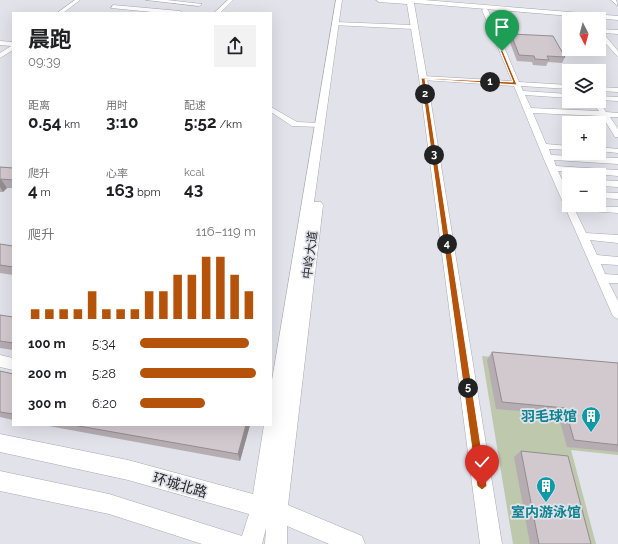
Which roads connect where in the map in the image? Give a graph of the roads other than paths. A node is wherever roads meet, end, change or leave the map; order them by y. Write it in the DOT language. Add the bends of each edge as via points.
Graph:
graph roads {
  1 [pos="78,0"];
  2 [pos="148,0"];
  3 [pos="203,0"];
  4 [pos="231,0"];
  5 [pos="339,0"];
  6 [pos="345,0"];
  7 [pos="378,0"];
  8 [pos="484,0"];
  9 [pos="613,0"];
  10 [pos="163,1"];
  11 [pos="410,1"];
  12 [pos="199,4"];
  13 [pos="618,4"];
  14 [pos="113,8"];
  15 [pos="194,9"];
  16 [pos="61,12"];
  17 [pos="148,12"];
  18 [pos="218,12"];
  19 [pos="562,15"];
  20 [pos="606,19"];
  21 [pos="618,20"];
  22 [pos="338,24"];
  23 [pos="413,27"];
  24 [pos="618,32"];
  25 [pos="606,33"];
  26 [pos="606,35"];
  27 [pos="618,38"];
  28 [pos="606,40"];
  29 [pos="0,43"];
  30 [pos="12,46"];
  31 [pos="12,47"];
  32 [pos="618,55"];
  33 [pos="0,56"];
  34 [pos="423,78"];
  35 [pos="516,84"];
  36 [pos="562,87"];
  37 [pos="606,89"];
  38 [pos="618,90"];
  39 [pos="520,93"];
  40 [pos="562,96"];
  41 [pos="606,98"];
  42 [pos="618,99"];
  43 [pos="600,108"];
  44 [pos="272,110"];
  45 [pos="527,110"];
  46 [pos="604,114"];
  47 [pos="618,115"];
  48 [pos="320,125"];
  49 [pos="618,135"];
  50 [pos="543,146"];
  51 [pos="562,147"];
  52 [pos="606,150"];
  53 [pos="618,151"];
  54 [pos="547,156"];
  55 [pos="618,162"];
  56 [pos="553,168"];
  57 [pos="618,173"];
  58 [pos="558,180"];
  59 [pos="562,180"];
  60 [pos="606,183"];
  61 [pos="618,184"];
  62 [pos="562,186"];
  63 [pos="606,195"];
  64 [pos="618,196"];
  65 [pos="606,209"];
  66 [pos="618,210"];
  67 [pos="572,212"];
  68 [pos="583,236"];
  69 [pos="618,239"];
  70 [pos="593,259"];
  71 [pos="618,261"];
  72 [pos="602,278"];
  73 [pos="618,280"];
  74 [pos="614,298"];
  75 [pos="618,314"];
  76 [pos="0,361"];
  77 [pos="12,364"];
  78 [pos="274,409"];
  79 [pos="0,443"];
  80 [pos="0,481"];
  81 [pos="269,509"];
  82 [pos="236,544"];
  83 [pos="251,544"];
  84 [pos="276,544"];
  85 [pos="354,544"];
  86 [pos="491,544"];
  1 -- 16 [label="street"];
  2 -- 10 [label="street"];
  3 -- 12 [label="street"];
  4 -- 18 [label="street"];
  5 -- 22 [label="main road, 中岭大道"];
  6 -- 22 [label="main road, 中岭大道"];
  7 -- 11 [label="main road"];
  8 -- 35 [label="street"];
  9 -- 13 [label="street"];
  10 -- 12 [label="street"];
  10 -- 17 [label="street"];
  11 -- 19 [label="main road"];
  11 -- 21 [label="main road"];
  11 -- 23 [label="main road"];
  12 -- 15 [label="street"];
  14 -- 17 [label="street"];
  20 -- 21 [label="main road"];
  22 -- 23 [label="street"];
  22 -- 48 [label="main road, 中岭大道"];
  22 -- 81 [label="main road, 中岭大道"];
  23 -- 34 [label="main road"];
  24 -- 25 [label="street"];
  26 -- 27 [label="street"];
  28 -- 32 [label="street"];
  29 -- 30 [label="street"];
  31 -- 33 [label="street"];
  34 -- 35 [label="street"];
  34 -- 86 [label="main road"];
  35 -- 36 [label="street"];
  35 -- 39 [label="street"];
  37 -- 38 [label="street"];
  39 -- 40 [label="street"];
  39 -- 45 [label="street"];
  41 -- 42 [label="street"];
  43 -- 46 [label="street"];
  44 -- 48 [label="street" via="295,124"];
  45 -- 46 [label="street"];
  45 -- 50 [label="street"];
  46 -- 47 [label="street"];
  46 -- 49 [label="street"];
  48 -- 78 [label="main road, 中岭大道"];
  50 -- 51 [label="street"];
  50 -- 54 [label="street"];
  52 -- 53 [label="street"];
  54 -- 55 [label="street"];
  54 -- 56 [label="street"];
  56 -- 57 [label="street"];
  56 -- 58 [label="street"];
  58 -- 59 [label="street"];
  58 -- 62 [label="street"];
  60 -- 61 [label="street"];
  63 -- 64 [label="street"];
  65 -- 66 [label="street"];
  67 -- 68 [label="street"];
  68 -- 69 [label="street"];
  68 -- 70 [label="street"];
  70 -- 71 [label="street"];
  70 -- 72 [label="street"];
  72 -- 73 [label="street"];
  72 -- 74 [label="street"];
  74 -- 75 [label="street"];
  76 -- 77 [label="street"];
  78 -- 81 [label="main road, 中岭大道"];
  79 -- 81 [label="main road, 环城北路" via="128,470"];
  80 -- 82 [label="main road" via="109,504"];
  81 -- 83 [label="main road"];
  81 -- 84 [label="main road"];
  81 -- 85 [label="main road, 环城北路"];
}
